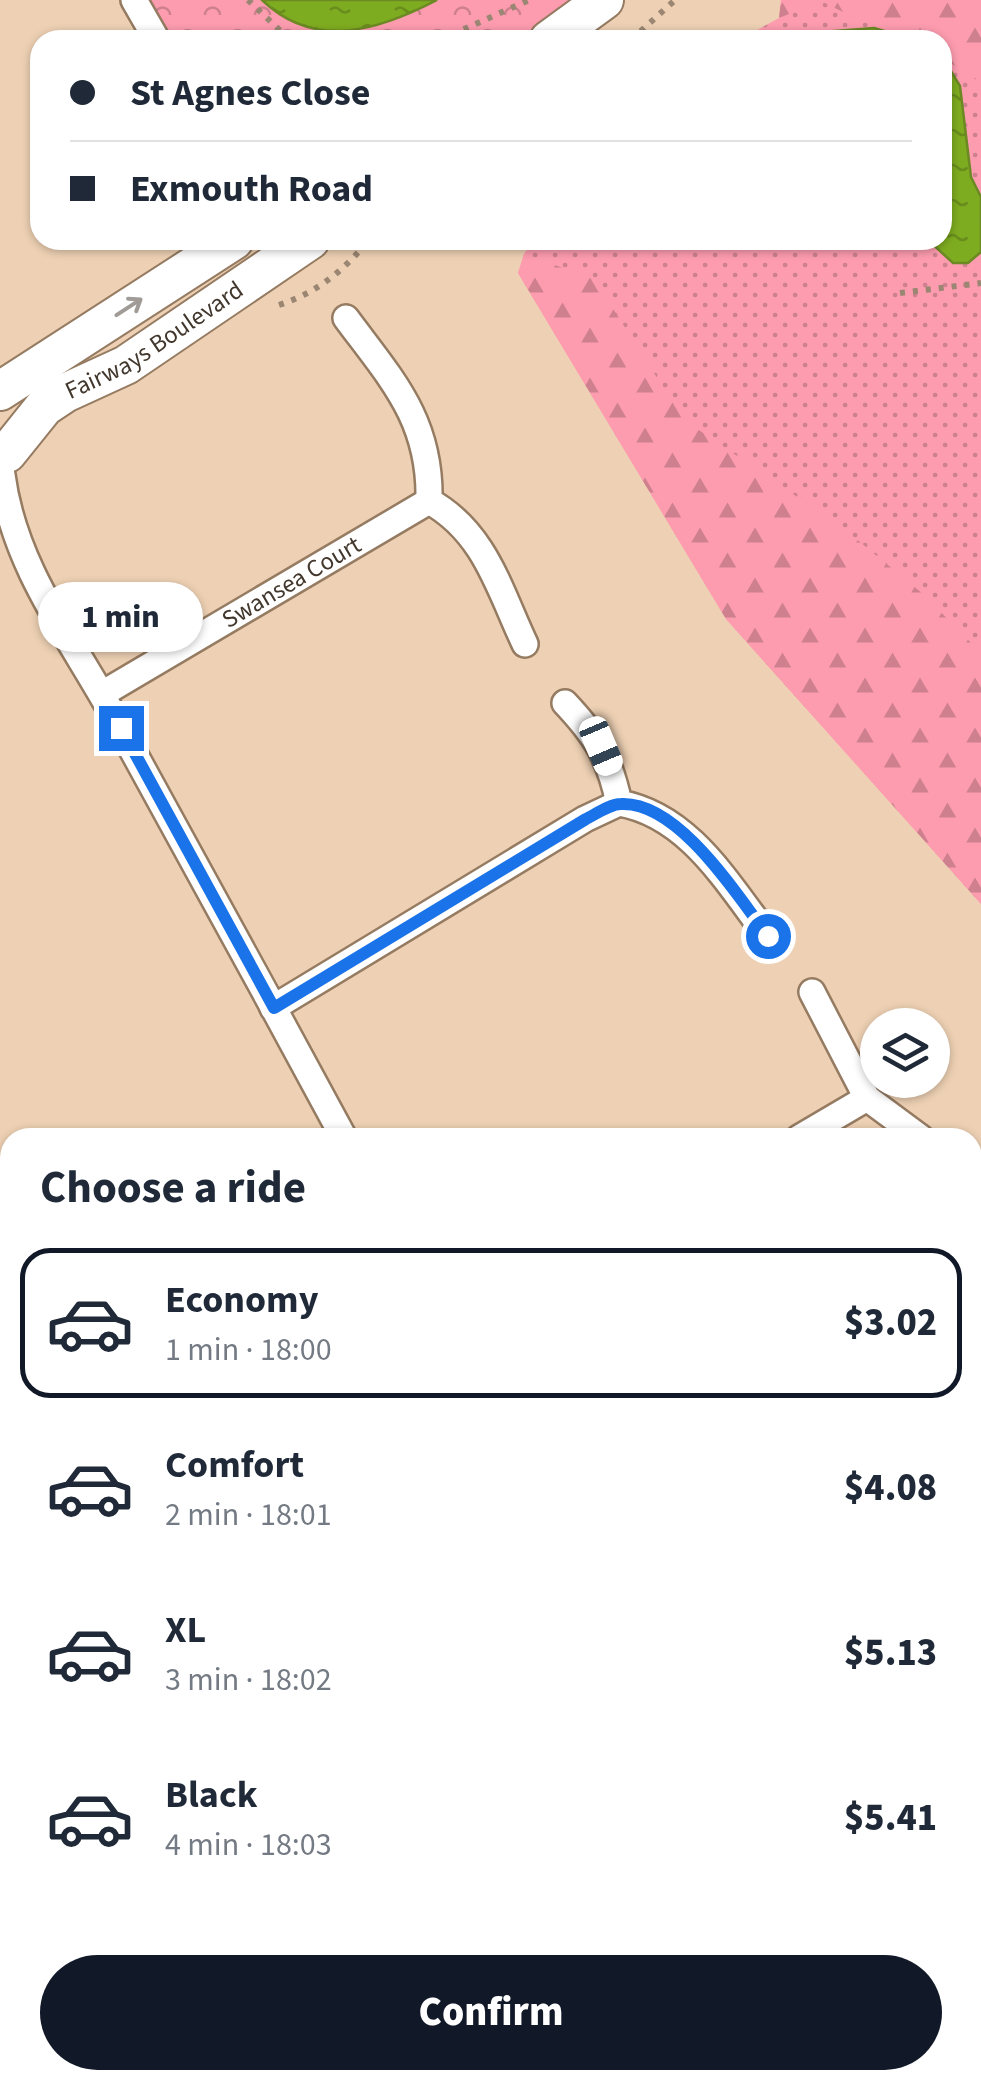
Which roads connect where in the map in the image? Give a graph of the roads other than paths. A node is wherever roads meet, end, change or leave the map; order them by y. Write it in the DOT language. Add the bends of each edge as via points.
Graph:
graph roads {
  1 [pos="134,0"];
  2 [pos="606,0"];
  3 [pos="151,30"];
  4 [pos="564,30"];
  5 [pos="578,30"];
  6 [pos="219,250"];
  7 [pos="295,250"];
  8 [pos="346,318"];
  9 [pos="0,391"];
  10 [pos="2,459"];
  11 [pos="429,501"];
  12 [pos="0,536"];
  13 [pos="24,561"];
  14 [pos="526,644"];
  15 [pos="102,694"];
  16 [pos="565,703"];
  17 [pos="619,804"];
  18 [pos="768,936"];
  19 [pos="812,992"];
  20 [pos="274,1008"];
  21 [pos="860,1085"];
  22 [pos="867,1098"];
  23 [pos="339,1128"];
  24 [pos="816,1128"];
  25 [pos="908,1128"];
  1 -- 3 [label="street"];
  2 -- 4 [label="street"];
  2 -- 5 [label="street"];
  9 -- 6 [label="street, Fairways Boulevard, one-way"];
  7 -- 10 [label="street, Fairways Boulevard" via="126,365 44,407"];
  8 -- 11 [label="street" via="418,427 430,466"];
  10 -- 13 [label="street" via="7,511"];
  11 -- 14 [label="street" via="460,521 477,543"];
  11 -- 15 [label="street, Swansea Court"];
  12 -- 13 [label="street"];
  13 -- 15 [label="street"];
  15 -- 20 [label="street"];
  16 -- 17 [label="street" via="601,746"];
  17 -- 18 [label="street" via="642,807 680,830"];
  17 -- 20 [label="street"];
  19 -- 21 [label="street"];
  20 -- 23 [label="street"];
  22 -- 24 [label="street"];
  22 -- 25 [label="street"];
}
